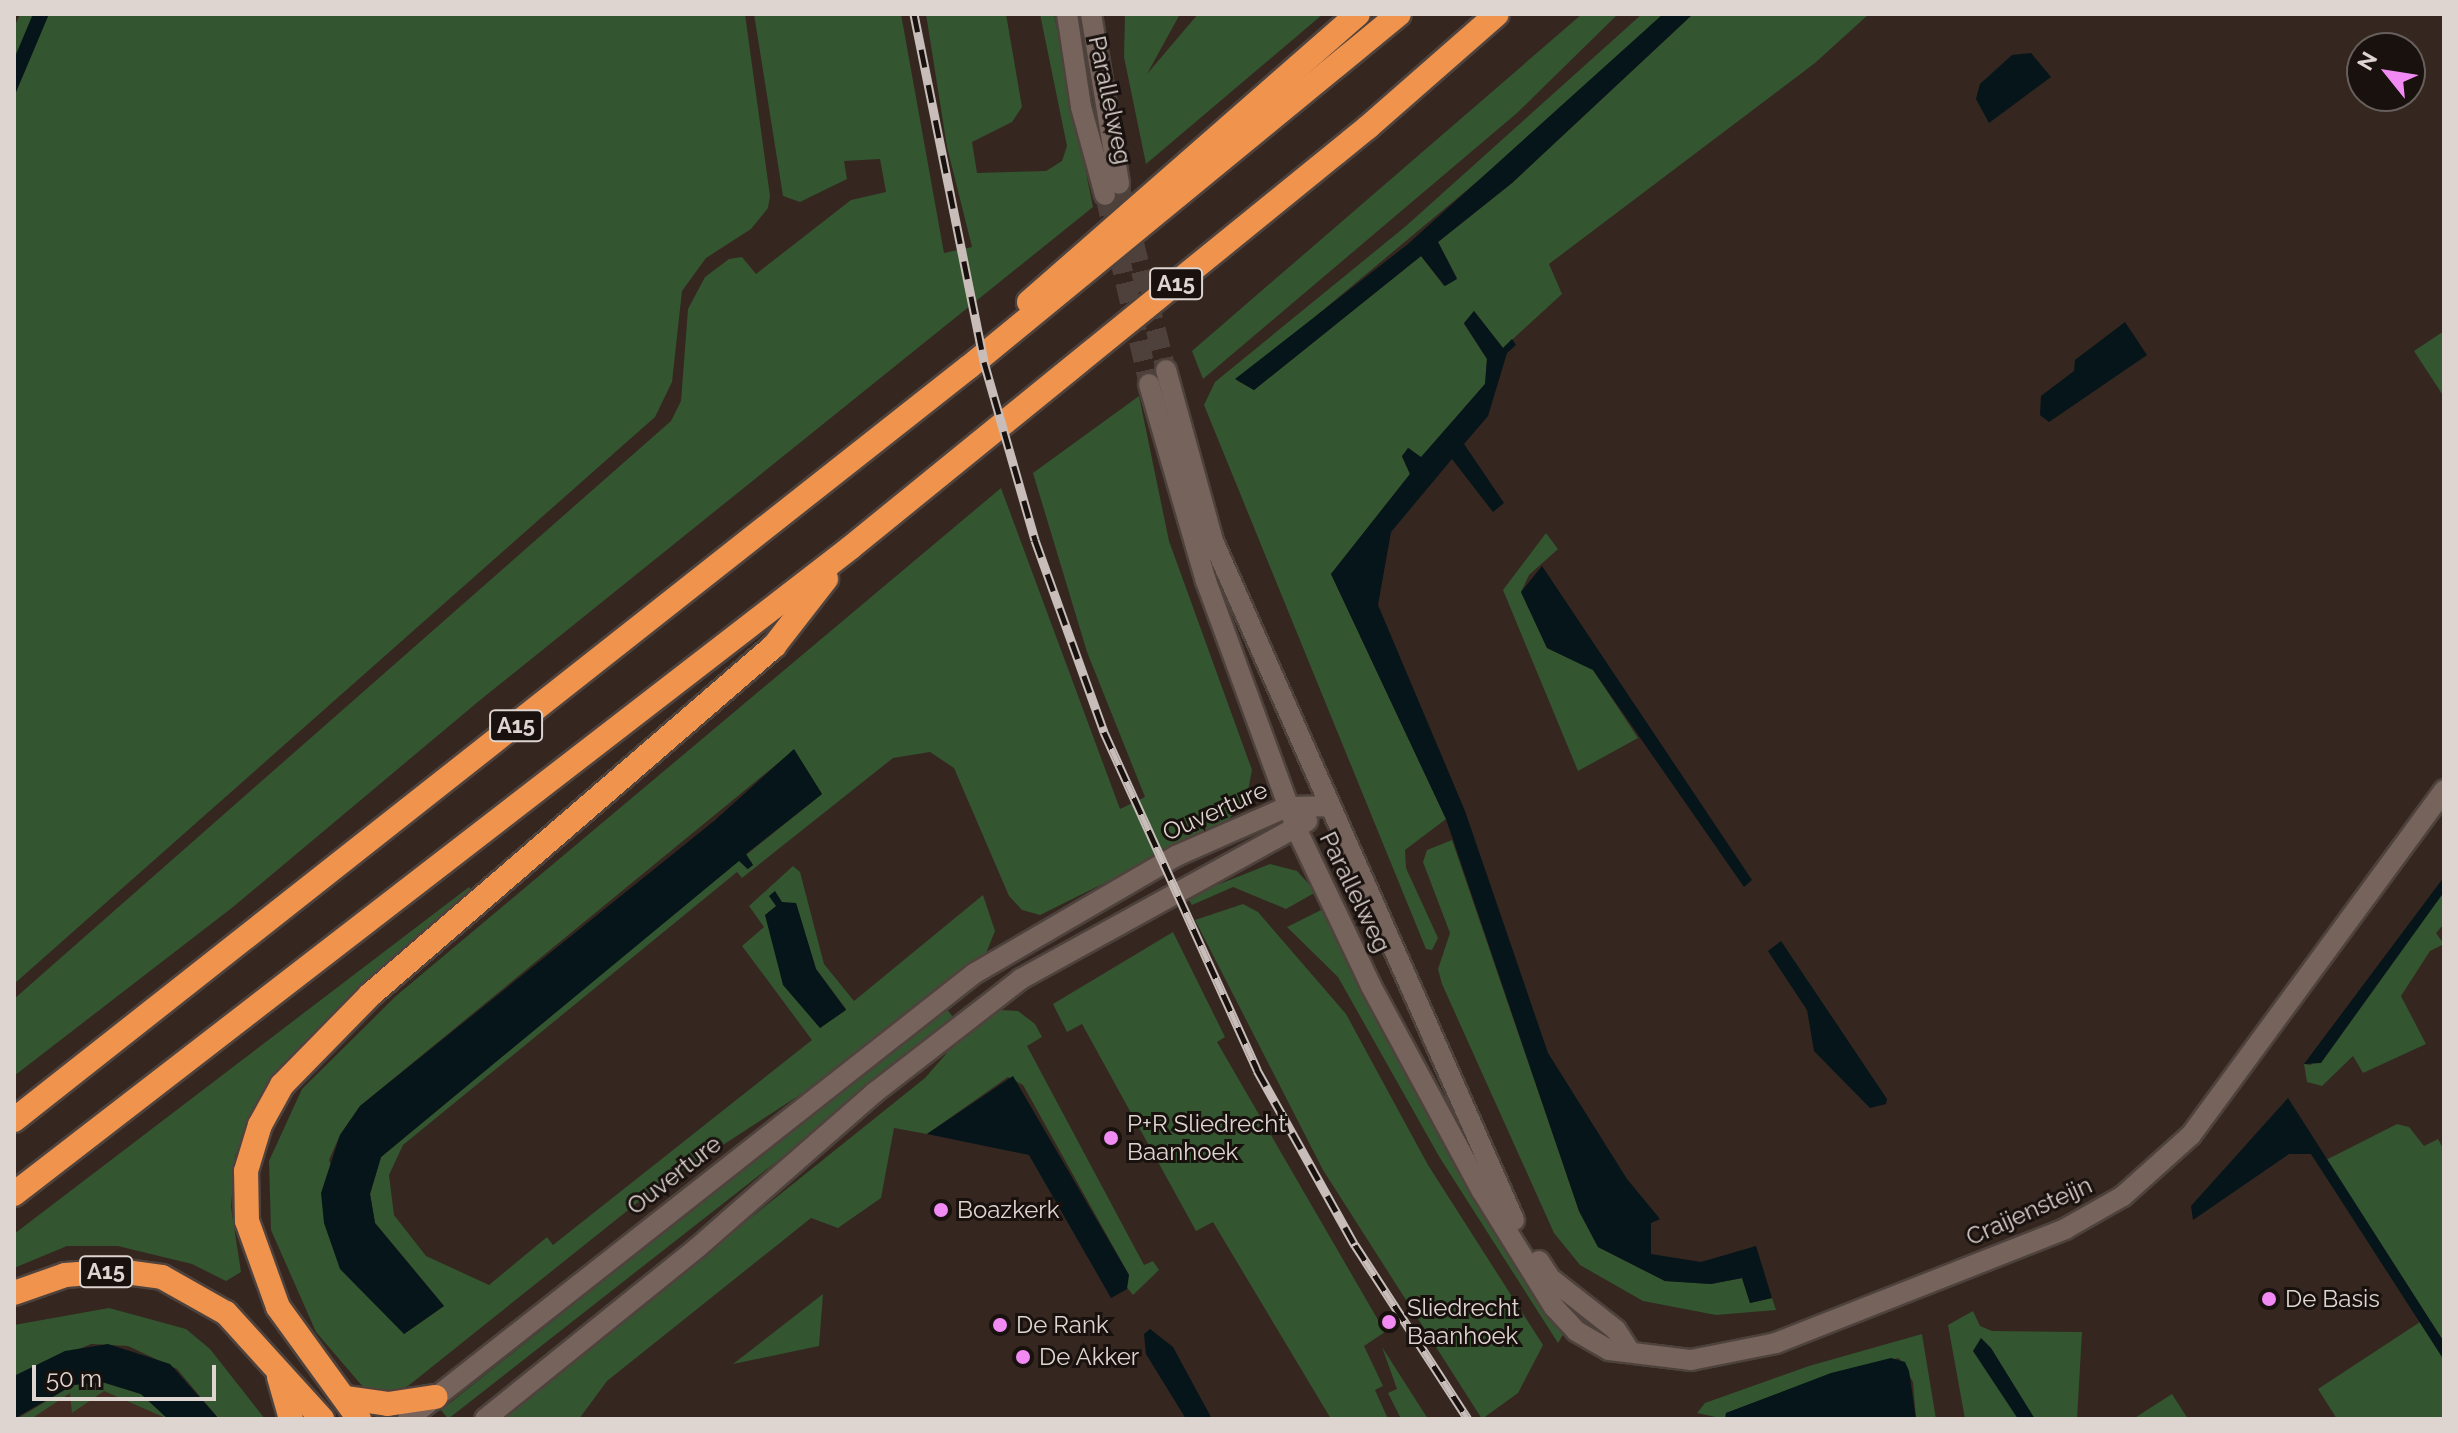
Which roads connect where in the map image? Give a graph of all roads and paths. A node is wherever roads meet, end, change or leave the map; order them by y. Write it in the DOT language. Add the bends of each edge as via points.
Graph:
graph roads {
  1 [pos="1067,14"];
  2 [pos="1091,14"];
  3 [pos="1358,14"];
  4 [pos="1399,14"];
  5 [pos="1497,14"];
  6 [pos="969,367"];
  7 [pos="1166,370"];
  8 [pos="1149,384"];
  9 [pos="850,548"];
  10 [pos="2444,790"];
  11 [pos="1326,806"];
  12 [pos="1287,807"];
  13 [pos="1297,830"];
  14 [pos="14,1120"];
  15 [pos="14,1194"];
  16 [pos="14,1293"];
  17 [pos="1637,1353"];
  18 [pos="278,1375"];
  19 [pos="435,1397"];
  20 [pos="353,1408"];
  21 [pos="291,1419"];
  22 [pos="322,1419"];
  23 [pos="408,1419"];
  24 [pos="485,1419"];
  1 -- 2 [label="main road, Parallelweg" via="1081,107 1112,190"];
  3 -- 6 [label="highway, A15" via="1061,268"];
  4 -- 6 [label="highway, A15"];
  5 -- 9 [label="highway, A15"];
  6 -- 14 [label="highway, A15"];
  7 -- 11 [label="main road, Parallelweg" via="1213,541"];
  8 -- 12 [label="main road, Parallelweg" via="1206,581"];
  9 -- 15 [label="highway, A15"];
  9 -- 20 [label="highway, A15" via="774,646 370,995 282,1085 260,1125 246,1171 247,1221 278,1307"];
  10 -- 17 [label="main road, Craijensteijn" via="2191,1135 2123,1196 2065,1229 1776,1343 1691,1360"];
  11 -- 12 [label="main road, Ouverture"];
  11 -- 13 [label="main road"];
  11 -- 17 [label="main road, Parallelweg" via="1507,1209 1550,1278"];
  12 -- 13 [label="main road, Parallelweg"];
  12 -- 19 [label="main road, Ouverture" via="1087,903 947,992"];
  13 -- 17 [label="main road, Parallelweg" via="1371,986 1533,1275 1576,1331 1609,1350"];
  13 -- 24 [label="main road" via="1138,910 1021,979 874,1093 697,1248"];
  16 -- 18 [label="highway, A15" via="65,1275 118,1271 162,1277 226,1313"];
  18 -- 21 [label="highway, A15"];
  18 -- 22 [label="highway, A15"];
  19 -- 20 [label="highway, A15"];
  19 -- 23 [label="main road, Ouverture"];
}
